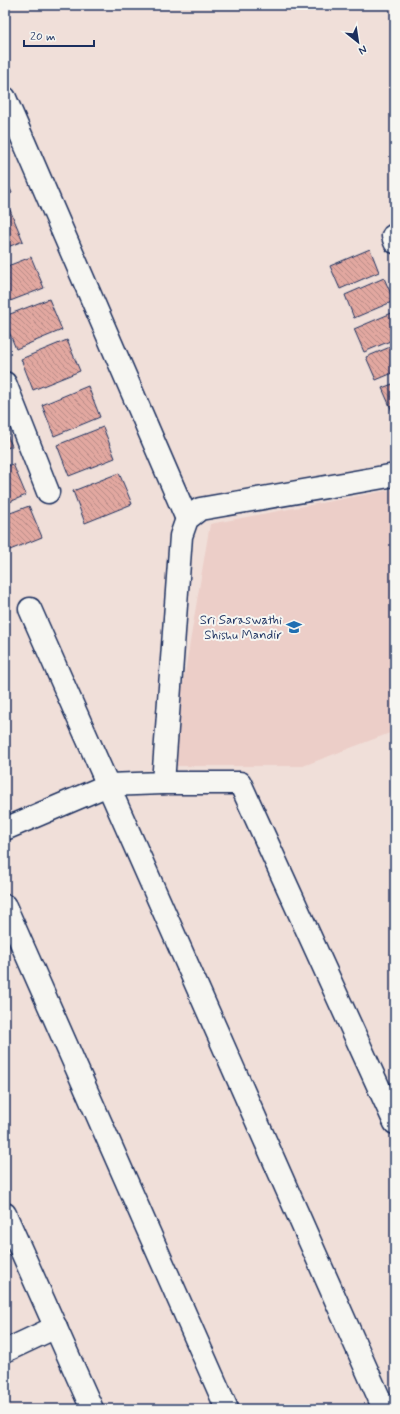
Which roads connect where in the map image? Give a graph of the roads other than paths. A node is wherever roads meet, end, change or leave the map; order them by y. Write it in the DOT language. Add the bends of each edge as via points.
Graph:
graph roads {
  1 [pos="5,98"];
  2 [pos="395,235"];
  3 [pos="395,242"];
  4 [pos="5,383"];
  5 [pos="395,475"];
  6 [pos="48,492"];
  7 [pos="187,519"];
  8 [pos="30,609"];
  9 [pos="163,784"];
  10 [pos="108,785"];
  11 [pos="5,829"];
  12 [pos="5,906"];
  13 [pos="395,1123"];
  14 [pos="5,1214"];
  15 [pos="56,1327"];
  16 [pos="5,1352"];
  17 [pos="92,1409"];
  18 [pos="227,1409"];
  19 [pos="384,1409"];
  1 -- 7 [label="street"];
  2 -- 3 [label="street"];
  4 -- 6 [label="street"];
  5 -- 7 [label="street" via="200,509"];
  7 -- 9 [label="street" via="180,536"];
  8 -- 10 [label="street"];
  9 -- 10 [label="street"];
  9 -- 13 [label="street" via="240,783"];
  10 -- 11 [label="street"];
  10 -- 19 [label="street"];
  12 -- 18 [label="street"];
  14 -- 15 [label="street"];
  15 -- 16 [label="street"];
  15 -- 17 [label="street"];
}
